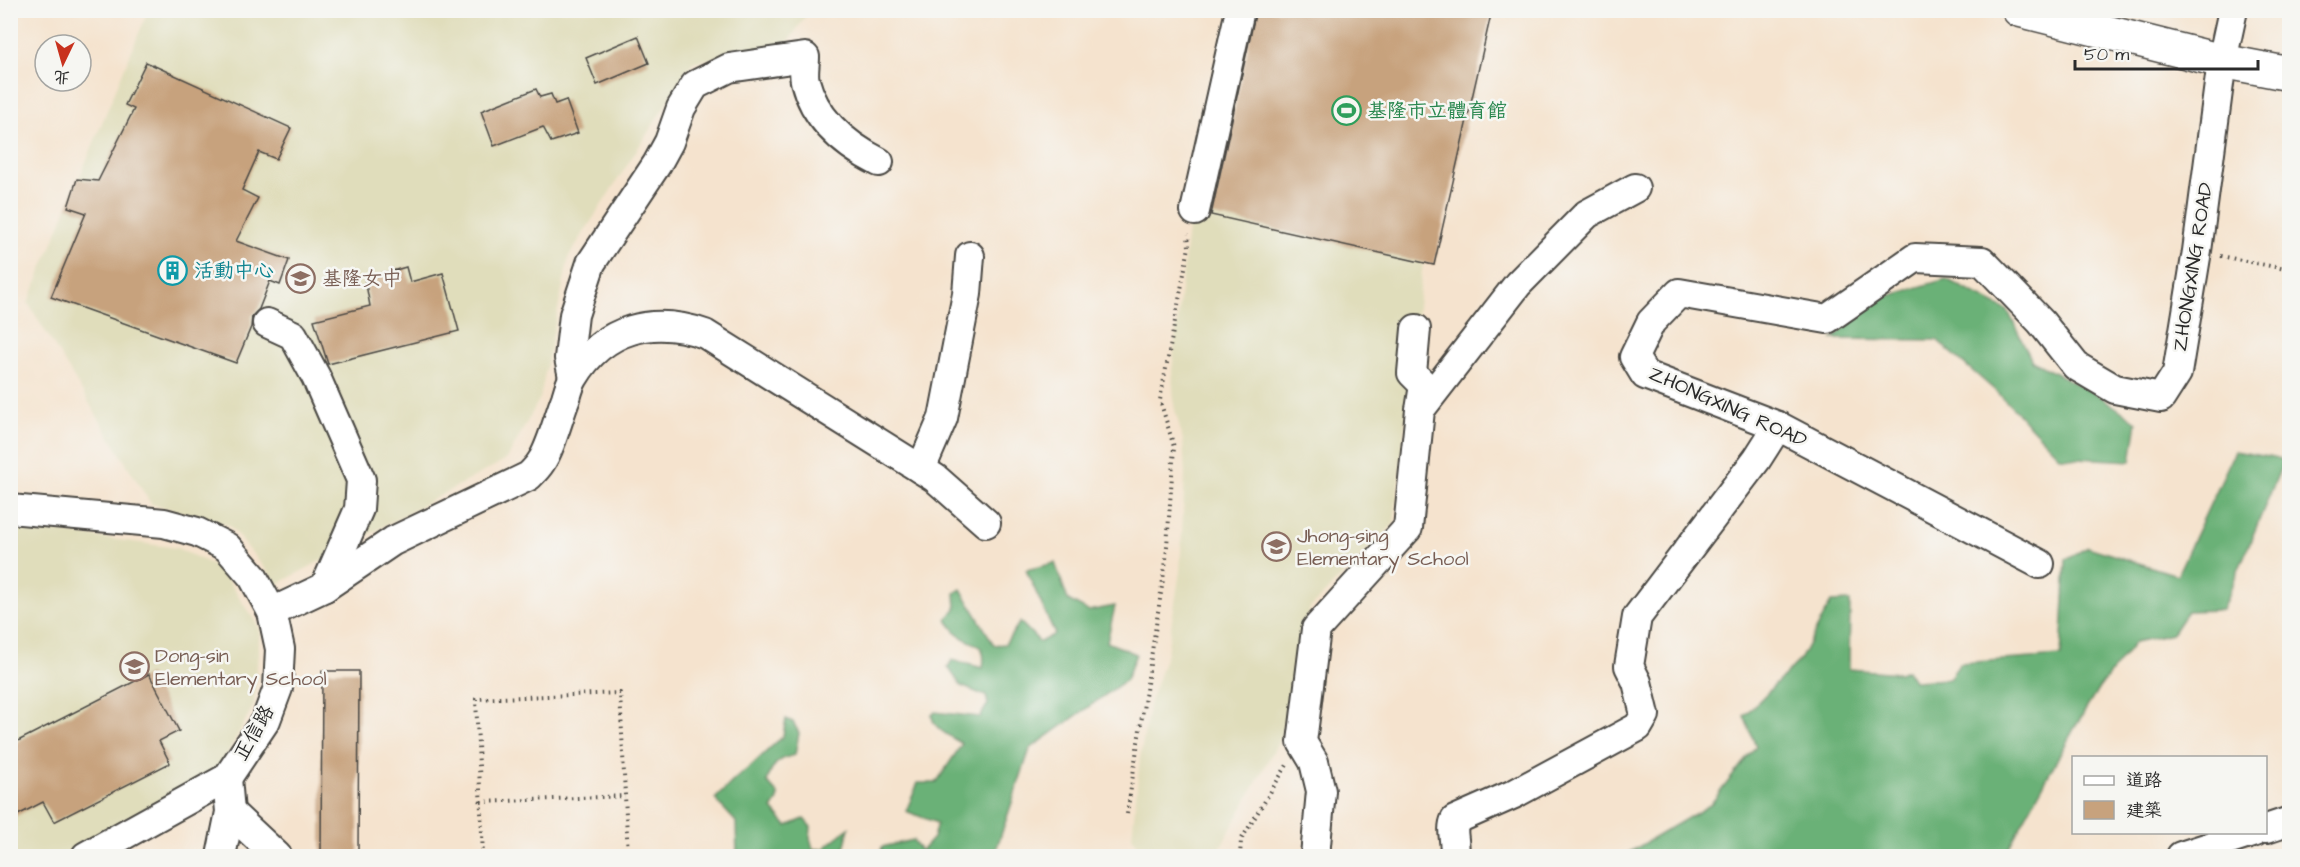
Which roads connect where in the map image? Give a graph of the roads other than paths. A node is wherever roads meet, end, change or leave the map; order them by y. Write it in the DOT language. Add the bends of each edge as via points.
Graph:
graph roads {
  1 [pos="1240,10"];
  2 [pos="2019,10"];
  3 [pos="2233,10"];
  4 [pos="2222,61"];
  5 [pos="2289,74"];
  6 [pos="879,162"];
  7 [pos="1635,188"];
  8 [pos="1192,218"];
  9 [pos="970,256"];
  10 [pos="267,323"];
  11 [pos="1416,329"];
  12 [pos="573,377"];
  13 [pos="1420,410"];
  14 [pos="1778,426"];
  15 [pos="921,469"];
  16 [pos="10,509"];
  17 [pos="986,523"];
  18 [pos="2040,564"];
  19 [pos="325,587"];
  20 [pos="272,612"];
  21 [pos="227,778"];
  22 [pos="230,812"];
  23 [pos="2289,821"];
  24 [pos="2267,828"];
  25 [pos="2249,834"];
  26 [pos="86,856"];
  27 [pos="221,856"];
  28 [pos="277,856"];
  29 [pos="1315,856"];
  30 [pos="1454,856"];
  31 [pos="2181,856"];
  1 -- 8 [label="street"];
  2 -- 4 [label="main road"];
  3 -- 4 [label="street, ZHONGXING ROAD"];
  4 -- 5 [label="main road"];
  4 -- 14 [label="street, ZHONGXING ROAD" via="2177,373 2161,398 2115,389 2076,366 2041,322 1982,261 1915,258 1827,320 1678,293 1651,322 1634,357 1645,375"];
  6 -- 12 [label="street" via="838,136 819,112 804,80 805,57 729,68 695,85 657,164 591,263 574,315 569,358"];
  7 -- 13 [label="street" via="1587,214 1518,284"];
  9 -- 15 [label="street" via="967,294 943,418"];
  10 -- 19 [label="street" via="293,335 361,480 359,509"];
  11 -- 13 [label="street" via="1412,374 1424,385"];
  12 -- 15 [label="street" via="594,352 622,333 648,326 689,329 705,334"];
  12 -- 19 [label="street" via="542,461 529,476 393,541"];
  13 -- 29 [label="street" via="1408,528 1316,629 1302,742 1314,762 1321,790"];
  14 -- 18 [label="street, ZHONGXING ROAD"];
  14 -- 30 [label="street" via="1637,617 1629,666 1645,715 1638,727 1514,794 1455,820"];
  15 -- 17 [label="street"];
  16 -- 20 [label="street, 正信路" via="164,523 197,532 227,547 253,577"];
  19 -- 20 [label="street"];
  20 -- 21 [label="street, 正信路" via="280,650 278,688 266,720"];
  21 -- 22 [label="street"];
  21 -- 26 [label="street, 正信路"];
  22 -- 27 [label="street"];
  22 -- 28 [label="street"];
  23 -- 24 [label="street"];
  25 -- 31 [label="street"];
}
